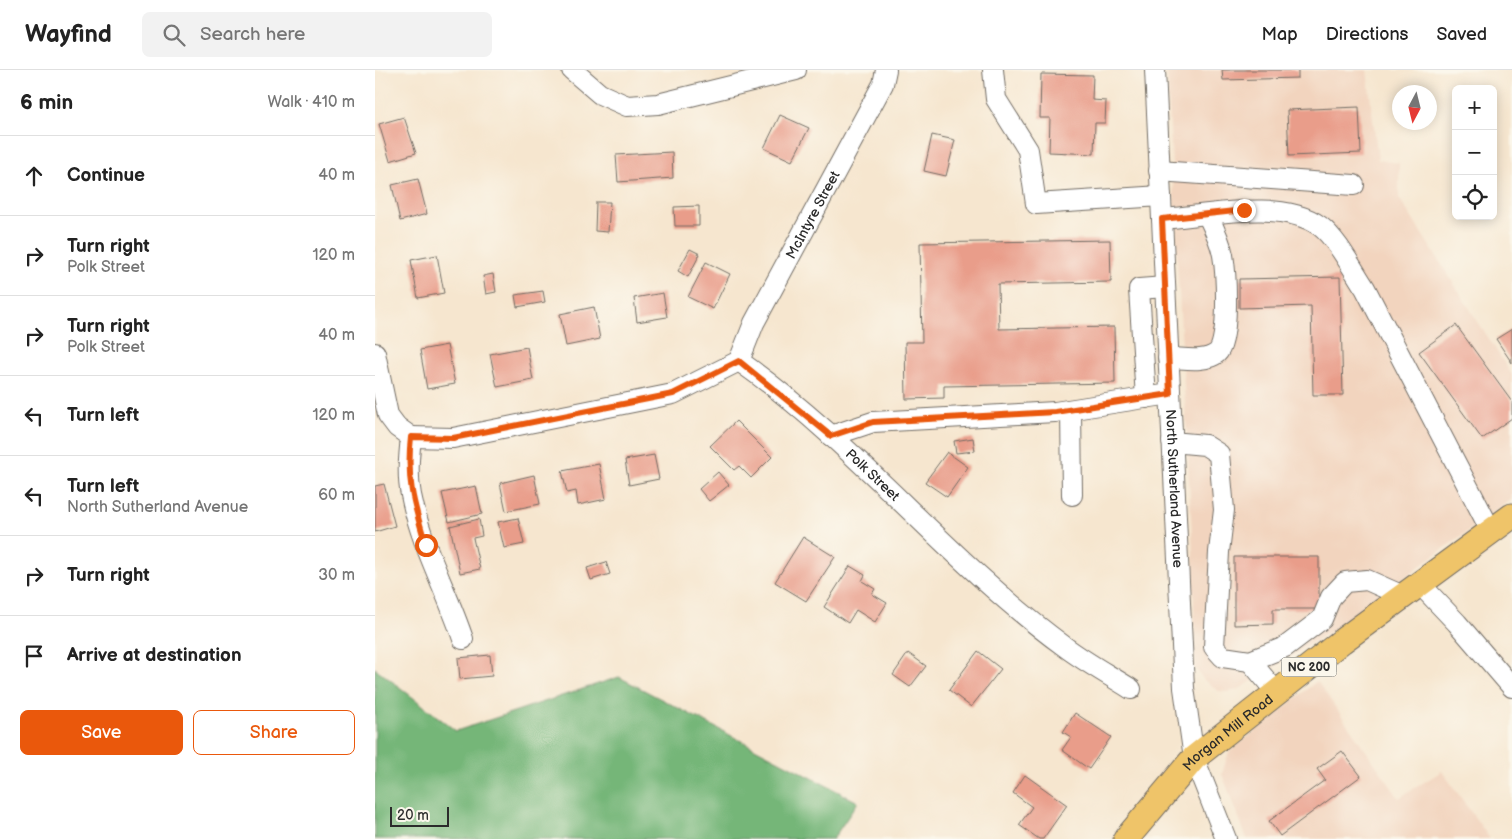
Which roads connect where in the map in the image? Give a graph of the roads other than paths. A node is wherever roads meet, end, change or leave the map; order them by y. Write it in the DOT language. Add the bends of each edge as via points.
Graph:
graph roads {
  1 [pos="572,70"];
  2 [pos="796,70"];
  3 [pos="886,70"];
  4 [pos="993,70"];
  5 [pos="1155,70"];
  6 [pos="1159,172"];
  7 [pos="1354,184"];
  8 [pos="1161,196"];
  9 [pos="1208,216"];
  10 [pos="1162,219"];
  11 [pos="1165,287"];
  12 [pos="375,353"];
  13 [pos="1168,358"];
  14 [pos="739,361"];
  15 [pos="1170,394"];
  16 [pos="1146,398"];
  17 [pos="1071,410"];
  18 [pos="831,436"];
  19 [pos="411,437"];
  20 [pos="1172,442"];
  21 [pos="1072,495"];
  22 [pos="1505,526"];
  23 [pos="1411,590"];
  24 [pos="463,639"];
  25 [pos="1251,661"];
  26 [pos="1512,687"];
  27 [pos="1131,689"];
  28 [pos="1277,693"];
  29 [pos="1194,758"];
  30 [pos="1126,839"];
  31 [pos="1226,839"];
  1 -- 2 [label="street" via="600,94 627,106 658,104"];
  3 -- 14 [label="street, McIntyre Street" via="883,84 754,323"];
  4 -- 8 [label="street" via="996,98 1028,150 1036,204"];
  5 -- 6 [label="street, North Sutherland Avenue"];
  6 -- 7 [label="street"];
  6 -- 8 [label="street, North Sutherland Avenue"];
  8 -- 10 [label="street, North Sutherland Avenue"];
  9 -- 10 [label="street"];
  9 -- 13 [label="street" via="1223,257 1225,337 1218,352 1206,358"];
  9 -- 22 [label="street" via="1244,210 1274,211 1301,216 1320,227 1365,288"];
  10 -- 11 [label="street, North Sutherland Avenue"];
  11 -- 13 [label="street, North Sutherland Avenue"];
  11 -- 16 [label="street" via="1139,289"];
  12 -- 19 [label="street" via="388,415"];
  13 -- 15 [label="street, North Sutherland Avenue"];
  14 -- 18 [label="street, Polk Street"];
  14 -- 19 [label="street" via="673,394 453,438"];
  15 -- 16 [label="street"];
  15 -- 20 [label="street, North Sutherland Avenue"];
  16 -- 17 [label="street"];
  17 -- 18 [label="street" via="873,422"];
  17 -- 21 [label="street"];
  18 -- 27 [label="street, Polk Street" via="1003,596 1064,646"];
  19 -- 24 [label="street" via="408,460 411,494 426,545"];
  20 -- 25 [label="street" via="1205,445 1219,454 1225,510 1214,647 1223,657"];
  20 -- 29 [label="street, North Sutherland Avenue" via="1184,688"];
  22 -- 23 [label="main road, Morgan Mill Road / NC 200"];
  23 -- 25 [label="street" via="1367,580 1345,582 1331,597 1322,619 1285,647"];
  23 -- 26 [label="street"];
  23 -- 28 [label="main road, Morgan Mill Road / NC 200"];
  25 -- 28 [label="street"];
  28 -- 29 [label="main road, Morgan Mill Road / NC 200"];
  29 -- 30 [label="main road, Morgan Mill Road / NC 200"];
  29 -- 31 [label="street, North Sutherland Avenue"];
}
